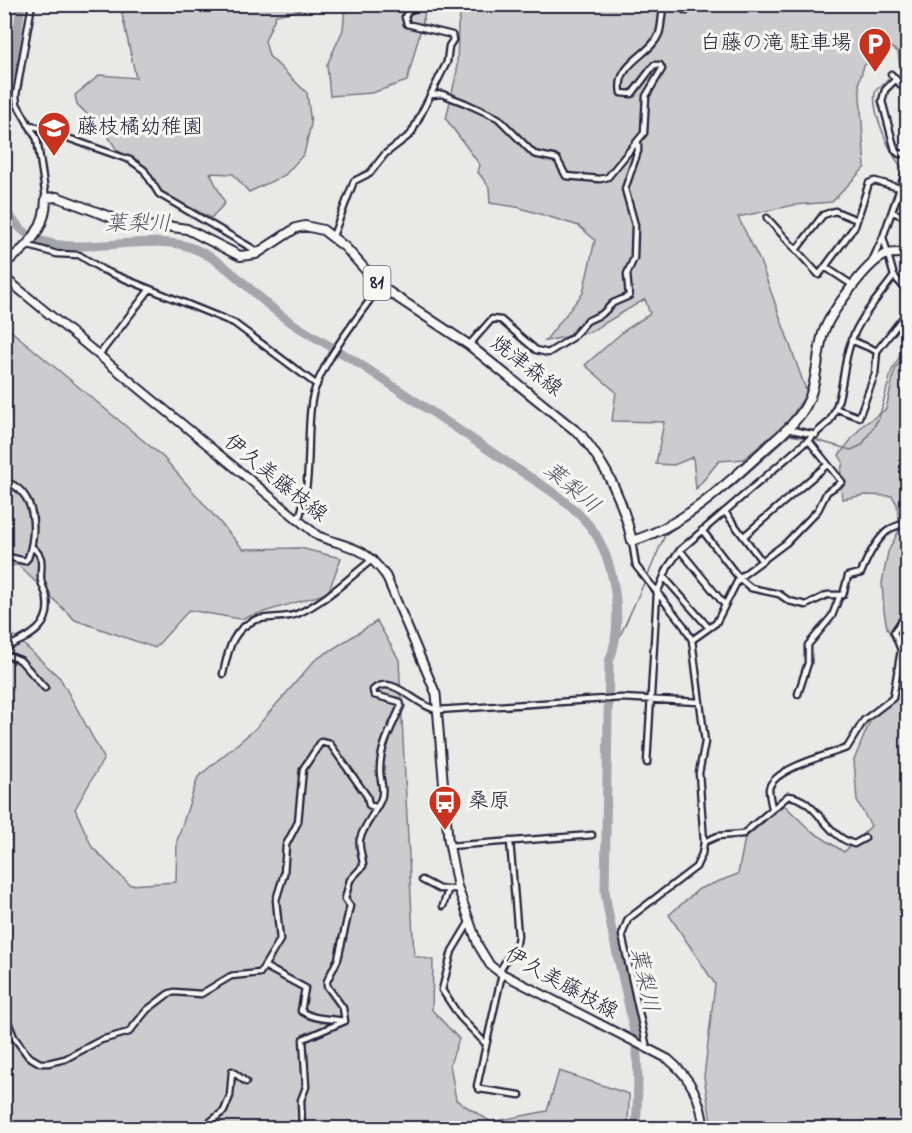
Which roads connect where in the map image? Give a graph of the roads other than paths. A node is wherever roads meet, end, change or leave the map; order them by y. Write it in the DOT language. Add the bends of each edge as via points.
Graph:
graph roads {
  1 [pos="32,4"];
  2 [pos="426,4"];
  3 [pos="668,4"];
  4 [pos="675,4"];
  5 [pos="694,4"];
  6 [pos="891,74"];
  7 [pos="896,79"];
  8 [pos="908,93"];
  9 [pos="432,95"];
  10 [pos="28,124"];
  11 [pos="638,144"];
  12 [pos="908,153"];
  13 [pos="907,166"];
  14 [pos="900,188"];
  15 [pos="46,198"];
  16 [pos="892,212"];
  17 [pos="906,217"];
  18 [pos="766,218"];
  19 [pos="857,220"];
  20 [pos="333,236"];
  21 [pos="883,237"];
  22 [pos="30,245"];
  23 [pos="796,250"];
  24 [pos="889,253"];
  25 [pos="907,253"];
  26 [pos="256,254"];
  27 [pos="4,263"];
  28 [pos="870,266"];
  29 [pos="825,267"];
  30 [pos="894,276"];
  31 [pos="4,277"];
  32 [pos="380,286"];
  33 [pos="854,286"];
  34 [pos="150,289"];
  35 [pos="908,292"];
  36 [pos="908,311"];
  37 [pos="851,340"];
  38 [pos="469,345"];
  39 [pos="878,351"];
  40 [pos="99,355"];
  41 [pos="316,385"];
  42 [pos="837,409"];
  43 [pos="786,429"];
  44 [pos="816,435"];
  45 [pos="809,441"];
  46 [pos="827,465"];
  47 [pos="4,481"];
  48 [pos="725,512"];
  49 [pos="298,520"];
  50 [pos="908,521"];
  51 [pos="702,530"];
  52 [pos="744,536"];
  53 [pos="632,541"];
  54 [pos="32,547"];
  55 [pos="680,550"];
  56 [pos="4,556"];
  57 [pos="373,559"];
  58 [pos="761,560"];
  59 [pos="664,577"];
  60 [pos="739,578"];
  61 [pos="657,593"];
  62 [pos="840,595"];
  63 [pos="724,604"];
  64 [pos="908,612"];
  65 [pos="709,628"];
  66 [pos="692,640"];
  67 [pos="223,674"];
  68 [pos="45,688"];
  69 [pos="798,694"];
  70 [pos="650,700"];
  71 [pos="699,702"];
  72 [pos="438,710"];
  73 [pos="647,763"];
  74 [pos="375,807"];
  75 [pos="772,808"];
  76 [pos="592,835"];
  77 [pos="865,838"];
  78 [pos="510,841"];
  79 [pos="704,842"];
  80 [pos="449,846"];
  81 [pos="422,880"];
  82 [pos="459,889"];
  83 [pos="448,890"];
  84 [pos="443,906"];
  85 [pos="470,921"];
  86 [pos="266,967"];
  87 [pos="500,973"];
  88 [pos="4,1012"];
  89 [pos="345,1022"];
  90 [pos="485,1043"];
  91 [pos="645,1047"];
  92 [pos="246,1082"];
  93 [pos="520,1095"];
  94 [pos="202,1128"];
  95 [pos="302,1128"];
  96 [pos="704,1128"];
  1 -- 10 [label="street" via="16,95"];
  2 -- 9 [label="street" via="408,11 407,24 452,35 453,40"];
  3 -- 11 [label="street" via="662,12 658,35 630,64 620,85 621,93 632,94 654,65 662,69 646,96 644,133"];
  4 -- 5 [label="street" via="686,11"];
  6 -- 7 [label="street"];
  7 -- 8 [label="street"];
  7 -- 12 [label="street" via="885,90 883,105 895,150"];
  9 -- 11 [label="street" via="442,94 498,118 534,154 557,159 566,176 608,177"];
  9 -- 20 [label="street" via="411,134 370,173 354,181"];
  10 -- 15 [label="street" via="37,139"];
  10 -- 26 [label="street" via="130,160 144,170 159,194"];
  11 -- 38 [label="street" via="625,189 635,225 634,258 627,274 629,296 587,321 572,338 548,353 536,350 497,318"];
  13 -- 14 [label="street"];
  14 -- 16 [label="street"];
  14 -- 19 [label="street" via="871,181"];
  15 -- 22 [label="main road" via="46,210"];
  15 -- 26 [label="main road" via="57,197 137,227 187,229 240,256"];
  16 -- 17 [label="street"];
  16 -- 21 [label="street"];
  18 -- 23 [label="street"];
  19 -- 23 [label="street" via="835,211 823,215"];
  19 -- 29 [label="street"];
  20 -- 26 [label="main road, 焼津森線 / 81" via="316,227 296,228"];
  20 -- 32 [label="main road, 焼津森線 / 81"];
  21 -- 24 [label="street"];
  21 -- 28 [label="street"];
  22 -- 27 [label="main road"];
  22 -- 34 [label="street" via="57,254 79,255 103,270"];
  23 -- 29 [label="street" via="819,275"];
  24 -- 25 [label="main road"];
  24 -- 28 [label="main road"];
  24 -- 30 [label="street"];
  28 -- 33 [label="main road"];
  29 -- 33 [label="street"];
  30 -- 35 [label="street"];
  30 -- 37 [label="street"];
  31 -- 40 [label="main road, 伊久美藤枝線"];
  32 -- 38 [label="main road, 焼津森線 / 81"];
  32 -- 41 [label="street"];
  33 -- 43 [label="main road" via="822,335 809,399"];
  34 -- 40 [label="street"];
  34 -- 41 [label="street" via="234,323"];
  36 -- 39 [label="street"];
  37 -- 39 [label="street"];
  37 -- 42 [label="street"];
  38 -- 53 [label="main road, 焼津森線 / 81" via="581,435 615,487"];
  39 -- 42 [label="street" via="875,374 859,417"];
  40 -- 49 [label="main road, 伊久美藤枝線"];
  41 -- 49 [label="street" via="310,406 310,479"];
  42 -- 44 [label="street"];
  43 -- 44 [label="street"];
  43 -- 53 [label="main road" via="712,495 651,536"];
  44 -- 45 [label="street"];
  45 -- 46 [label="street"];
  45 -- 48 [label="street"];
  46 -- 52 [label="street"];
  46 -- 58 [label="street" via="842,482 827,492 818,510 786,543"];
  47 -- 54 [label="street" via="18,485 34,519"];
  48 -- 51 [label="street"];
  48 -- 52 [label="street"];
  49 -- 57 [label="main road, 伊久美藤枝線" via="318,536 358,549"];
  50 -- 62 [label="street" via="883,536 861,573 848,576"];
  51 -- 55 [label="street"];
  51 -- 60 [label="street"];
  52 -- 58 [label="street"];
  53 -- 61 [label="street" via="636,566"];
  54 -- 56 [label="street" via="25,561"];
  54 -- 68 [label="street" via="43,562 46,620 34,635 5,651 20,660"];
  55 -- 59 [label="street"];
  55 -- 63 [label="street"];
  57 -- 67 [label="street" via="313,605 296,614 255,621 236,634"];
  57 -- 72 [label="main road, 伊久美藤枝線" via="386,576 432,680"];
  58 -- 60 [label="street"];
  59 -- 61 [label="street"];
  59 -- 65 [label="street"];
  60 -- 62 [label="street" via="751,588 806,605 827,595"];
  60 -- 63 [label="street"];
  61 -- 66 [label="street"];
  61 -- 70 [label="street"];
  62 -- 69 [label="street" via="832,615 808,645 808,663"];
  63 -- 65 [label="street" via="716,623"];
  64 -- 75 [label="street" via="894,632 901,650 893,698 864,720 848,748 790,768 771,784"];
  65 -- 66 [label="street"];
  66 -- 71 [label="street"];
  70 -- 71 [label="street"];
  70 -- 72 [label="street" via="621,698"];
  70 -- 73 [label="street"];
  71 -- 79 [label="street" via="705,742 699,773"];
  72 -- 74 [label="street" via="419,704 404,690 387,684 373,690 374,695 400,702 401,706 383,746 382,793"];
  72 -- 80 [label="main road, 伊久美藤枝線"];
  74 -- 86 [label="street" via="369,806 367,796 330,744 321,742 300,777 299,814 286,845 284,874 276,900 280,940"];
  74 -- 89 [label="street" via="359,841 363,866 350,880 345,899 350,906 338,959 327,981 343,1008"];
  75 -- 77 [label="street" via="782,798 806,801 841,839 854,844"];
  75 -- 79 [label="street" via="743,834 718,836"];
  76 -- 78 [label="street"];
  78 -- 80 [label="street"];
  78 -- 87 [label="street" via="518,936"];
  79 -- 91 [label="street" via="696,867 635,912 624,926 622,942"];
  80 -- 82 [label="main road, 伊久美藤枝線"];
  81 -- 83 [label="street"];
  82 -- 83 [label="street"];
  82 -- 85 [label="main road, 伊久美藤枝線"];
  83 -- 84 [label="street"];
  85 -- 87 [label="main road, 伊久美藤枝線" via="483,955"];
  85 -- 90 [label="street" via="452,951 442,990 460,1017"];
  86 -- 88 [label="street" via="255,975 231,976 201,994 168,994 147,1010 129,1032 48,1063 28,1056 14,1037"];
  86 -- 89 [label="street" via="305,988 301,1011 311,1018"];
  87 -- 90 [label="street"];
  87 -- 91 [label="main road, 伊久美藤枝線"];
  89 -- 95 [label="street" via="303,1039 306,1087 301,1100"];
  90 -- 93 [label="street" via="479,1089"];
  91 -- 96 [label="main road, 伊久美藤枝線" via="668,1059 688,1079 701,1105"];
  92 -- 94 [label="street" via="232,1071 224,1111"];
}
